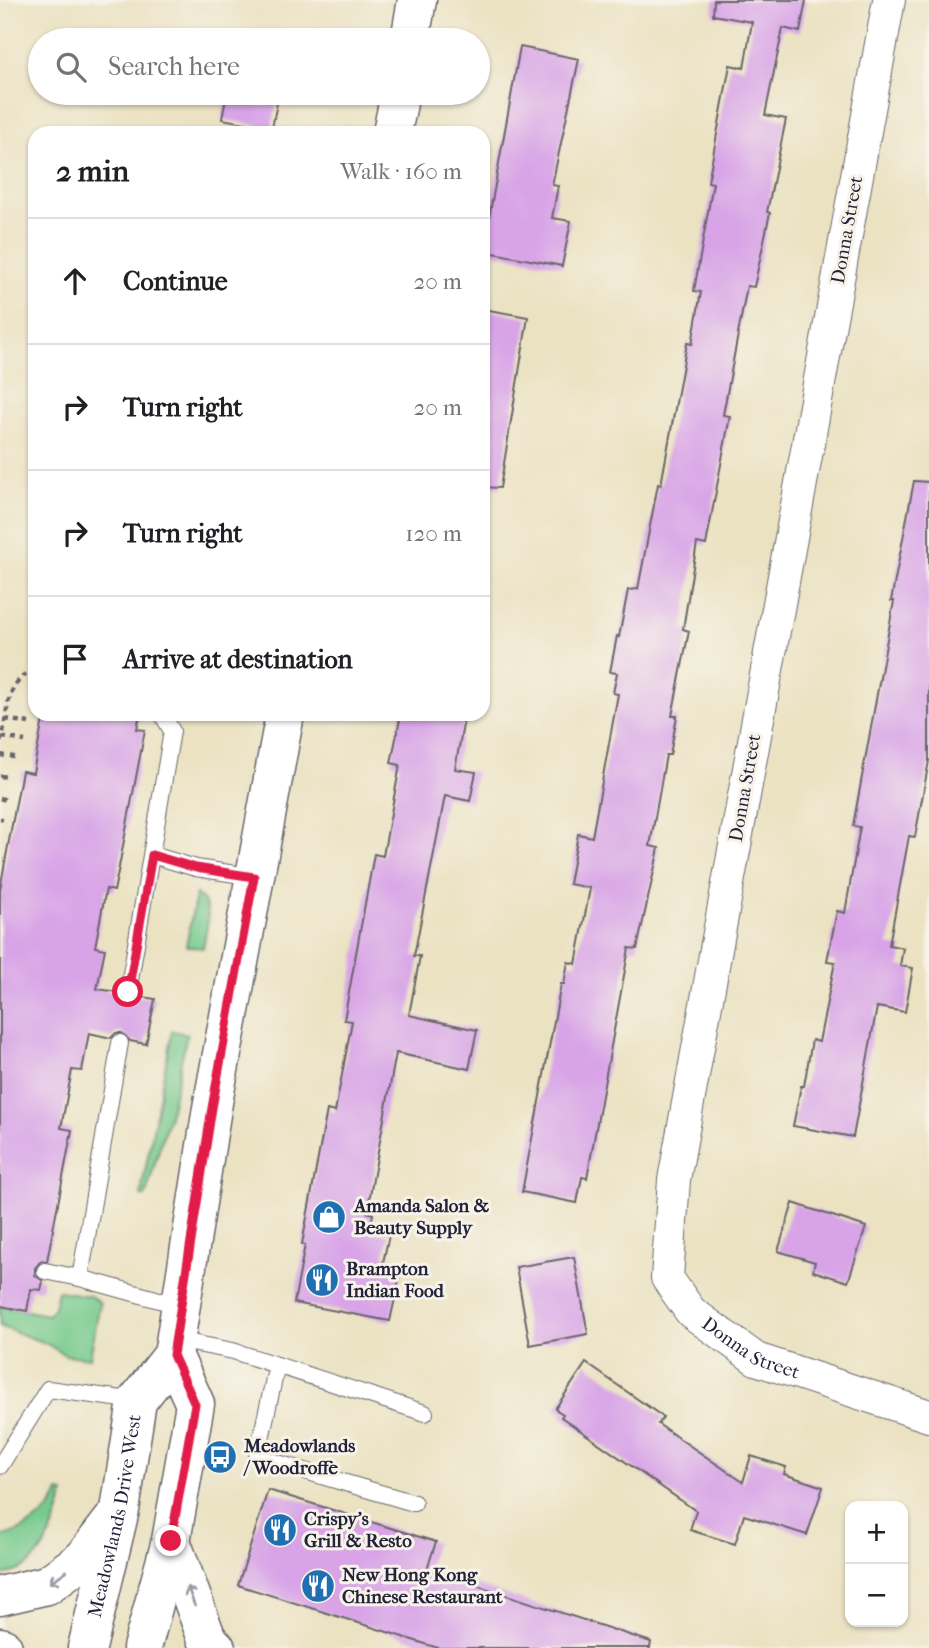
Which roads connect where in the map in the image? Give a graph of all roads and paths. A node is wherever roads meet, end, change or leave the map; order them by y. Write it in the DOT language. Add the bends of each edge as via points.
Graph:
graph roads {
  1 [pos="417,0"];
  2 [pos="889,0"];
  3 [pos="412,28"];
  4 [pos="398,105"];
  5 [pos="394,126"];
  6 [pos="28,671"];
  7 [pos="5,719"];
  8 [pos="166,721"];
  9 [pos="284,721"];
  10 [pos="29,723"];
  11 [pos="1,740"];
  12 [pos="25,741"];
  13 [pos="0,755"];
  14 [pos="14,757"];
  15 [pos="0,776"];
  16 [pos="10,778"];
  17 [pos="152,855"];
  18 [pos="254,877"];
  19 [pos="128,992"];
  20 [pos="120,1043"];
  21 [pos="46,1271"];
  22 [pos="80,1278"];
  23 [pos="177,1334"];
  24 [pos="278,1365"];
  25 [pos="137,1401"];
  26 [pos="425,1413"];
  27 [pos="929,1416"];
  28 [pos="0,1466"];
  29 [pos="414,1503"];
  30 [pos="120,1510"];
  31 [pos="171,1541"];
  32 [pos="0,1596"];
  33 [pos="87,1648"];
  34 [pos="142,1648"];
  35 [pos="216,1648"];
  1 -- 3 [label="main road"];
  2 -- 27 [label="street, Donna Street" via="674,1180 667,1278 691,1312 756,1359"];
  4 -- 5 [label="main road"];
  6 -- 7 [label="path" via="10,692"];
  7 -- 10 [label="path"];
  7 -- 11 [label="path"];
  8 -- 17 [label="lane" via="172,732"];
  9 -- 18 [label="main road, Meadowlands Drive West"];
  11 -- 12 [label="path"];
  13 -- 14 [label="path"];
  15 -- 16 [label="path"];
  17 -- 18 [label="lane"];
  17 -- 19 [label="lane"];
  18 -- 23 [label="main road, Meadowlands Drive West"];
  20 -- 22 [label="lane"];
  21 -- 22 [label="lane"];
  22 -- 23 [label="lane"];
  23 -- 24 [label="lane"];
  23 -- 25 [label="main road, Meadowlands Drive West"];
  23 -- 31 [label="main road" via="195,1404"];
  24 -- 26 [label="lane"];
  24 -- 29 [label="lane" via="257,1457"];
  25 -- 28 [label="lane" via="48,1389"];
  25 -- 30 [label="main road, Meadowlands Drive West"];
  30 -- 32 [label="main road, one-way" via="83,1559 47,1585"];
  30 -- 33 [label="main road, Meadowlands Drive West"];
  31 -- 34 [label="main road"];
  35 -- 31 [label="main road, one-way" via="206,1639"];
}
